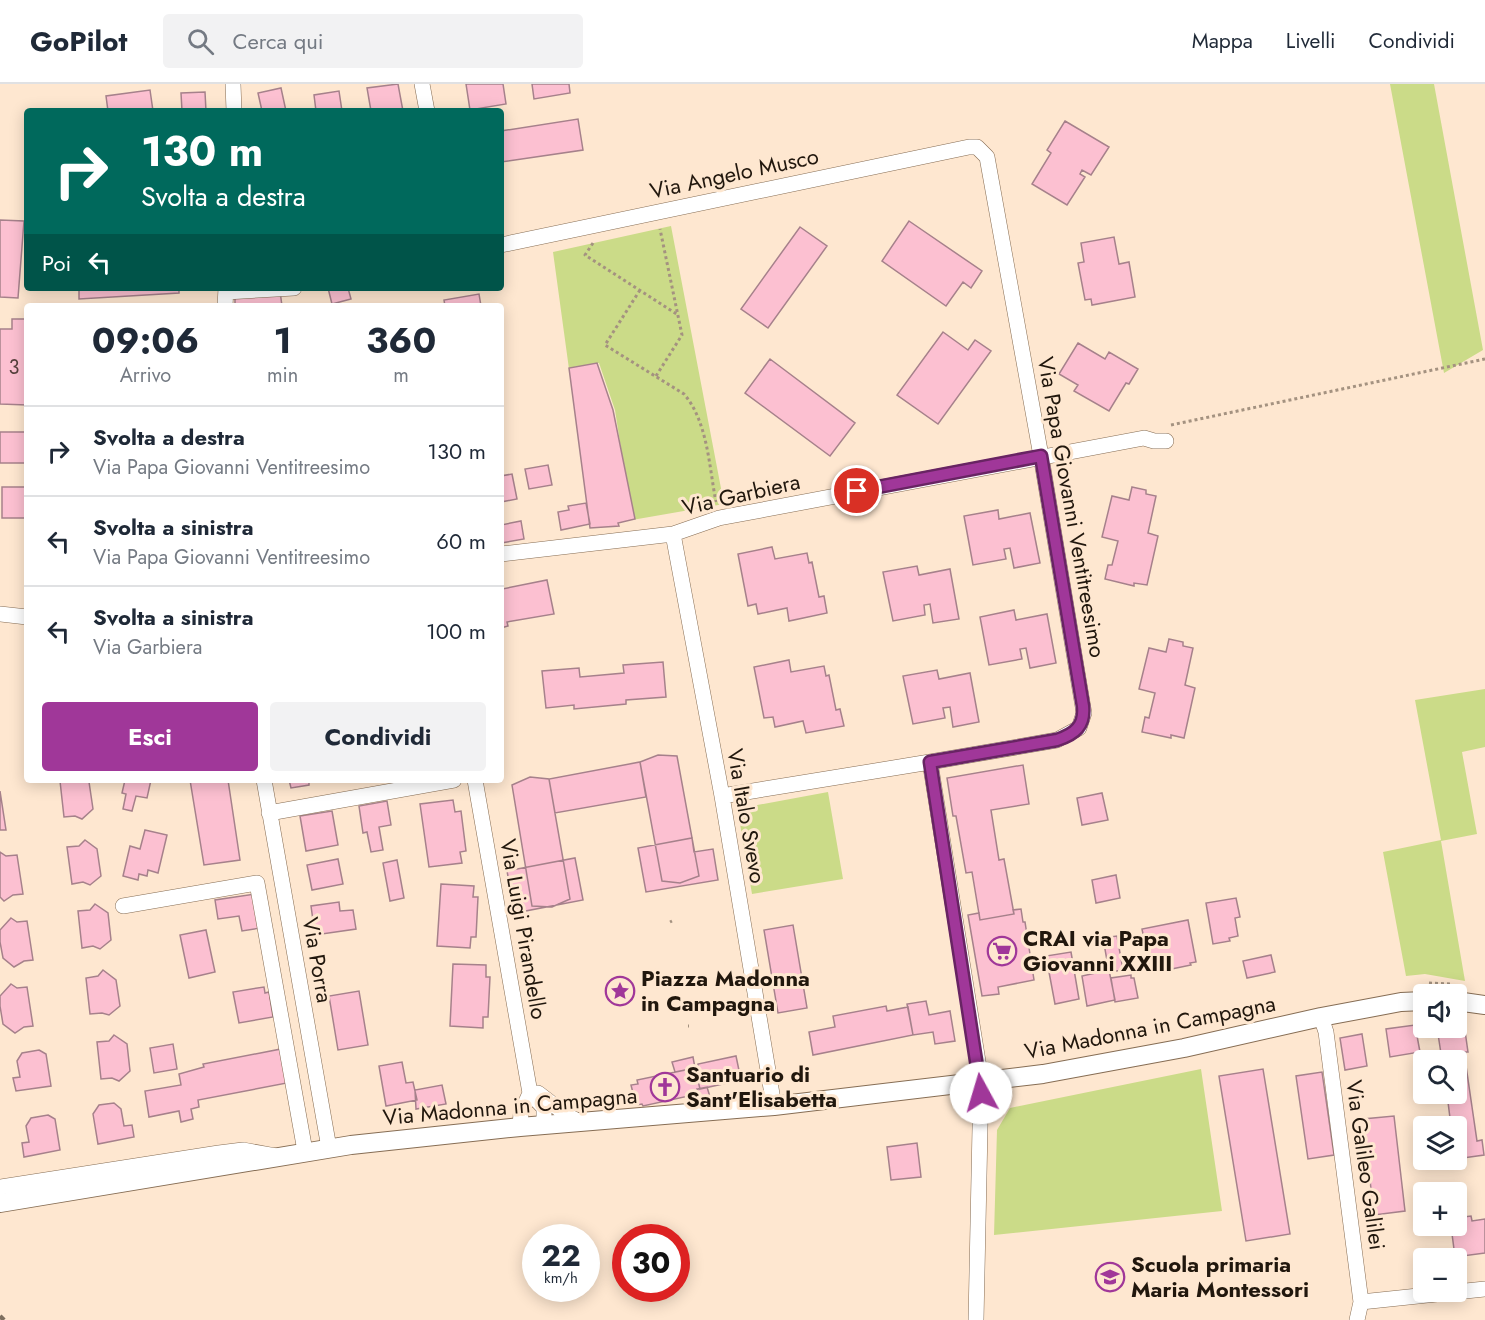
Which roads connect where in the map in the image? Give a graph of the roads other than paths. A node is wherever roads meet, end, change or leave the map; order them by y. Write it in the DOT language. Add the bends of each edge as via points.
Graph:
graph roads {
  1 [pos="232,84"];
  2 [pos="422,84"];
  3 [pos="234,108"];
  4 [pos="426,108"];
  5 [pos="976,147"];
  6 [pos="504,244"];
  7 [pos="265,291"];
  8 [pos="226,295"];
  9 [pos="1166,441"];
  10 [pos="1041,456"];
  11 [pos="673,534"];
  12 [pos="504,554"];
  13 [pos="0,614"];
  14 [pos="24,617"];
  15 [pos="930,762"];
  16 [pos="264,783"];
  17 [pos="437,783"];
  18 [pos="476,783"];
  19 [pos="722,796"];
  20 [pos="269,813"];
  21 [pos="123,906"];
  22 [pos="1413,1001"];
  23 [pos="1467,1003"];
  24 [pos="1485,1005"];
  25 [pos="1321,1017"];
  26 [pos="981,1080"];
  27 [pos="529,1089"];
  28 [pos="774,1106"];
  29 [pos="580,1122"];
  30 [pos="543,1125"];
  31 [pos="520,1126"];
  32 [pos="329,1148"];
  33 [pos="305,1151"];
  34 [pos="276,1156"];
  35 [pos="0,1187"];
  36 [pos="0,1203"];
  37 [pos="1485,1289"];
  38 [pos="1361,1302"];
  39 [pos="976,1320"];
  40 [pos="1357,1320"];
  1 -- 3 [label="street"];
  2 -- 4 [label="street"];
  5 -- 6 [label="street, Via Angelo Musco"];
  5 -- 10 [label="street, Via Papa Giovanni Ventitreesimo" via="987,157"];
  7 -- 8 [label="street"];
  9 -- 10 [label="street, Via Garbiera" via="1144,438"];
  10 -- 11 [label="street, Via Garbiera" via="719,518"];
  10 -- 15 [label="street, Via Papa Giovanni Ventitreesimo" via="1083,721 1073,733 1057,740"];
  11 -- 12 [label="street, Via Garbiera"];
  11 -- 19 [label="street, Via Italo Svevo"];
  13 -- 14 [label="street"];
  15 -- 19 [label="street, Via Papa Giovanni Ventitreesimo"];
  15 -- 26 [label="street"];
  16 -- 20 [label="street, Via Porra"];
  17 -- 20 [label="street"];
  18 -- 27 [label="street, Via Luigi Pirandello"];
  19 -- 28 [label="street, Via Italo Svevo"];
  20 -- 32 [label="street, Via Porra"];
  21 -- 33 [label="street" via="257,883"];
  22 -- 25 [label="street, Via Madonna in Campagna"];
  23 -- 24 [label="street"];
  25 -- 26 [label="street, Via Madonna in Campagna" via="1092,1066"];
  25 -- 38 [label="street, Via Galileo Galilei"];
  26 -- 28 [label="street, Via Madonna in Campagna"];
  26 -- 39 [label="street"];
  27 -- 29 [label="street"];
  27 -- 30 [label="street, Via Luigi Pirandello" via="544,1108"];
  27 -- 31 [label="street, Via Luigi Pirandello" via="520,1113"];
  28 -- 29 [label="street, Via Madonna in Campagna"];
  29 -- 30 [label="street, Via Madonna in Campagna"];
  30 -- 31 [label="street, Via Madonna in Campagna"];
  31 -- 32 [label="street, Via Madonna in Campagna"];
  32 -- 33 [label="street, Via Madonna in Campagna"];
  33 -- 34 [label="street, Via Madonna in Campagna"];
  34 -- 35 [label="street, Via Madonna in Campagna" via="243,1150"];
  34 -- 36 [label="street, Via Madonna in Campagna"];
  37 -- 38 [label="street"];
  38 -- 40 [label="street, Via Galileo Galilei"];
}
